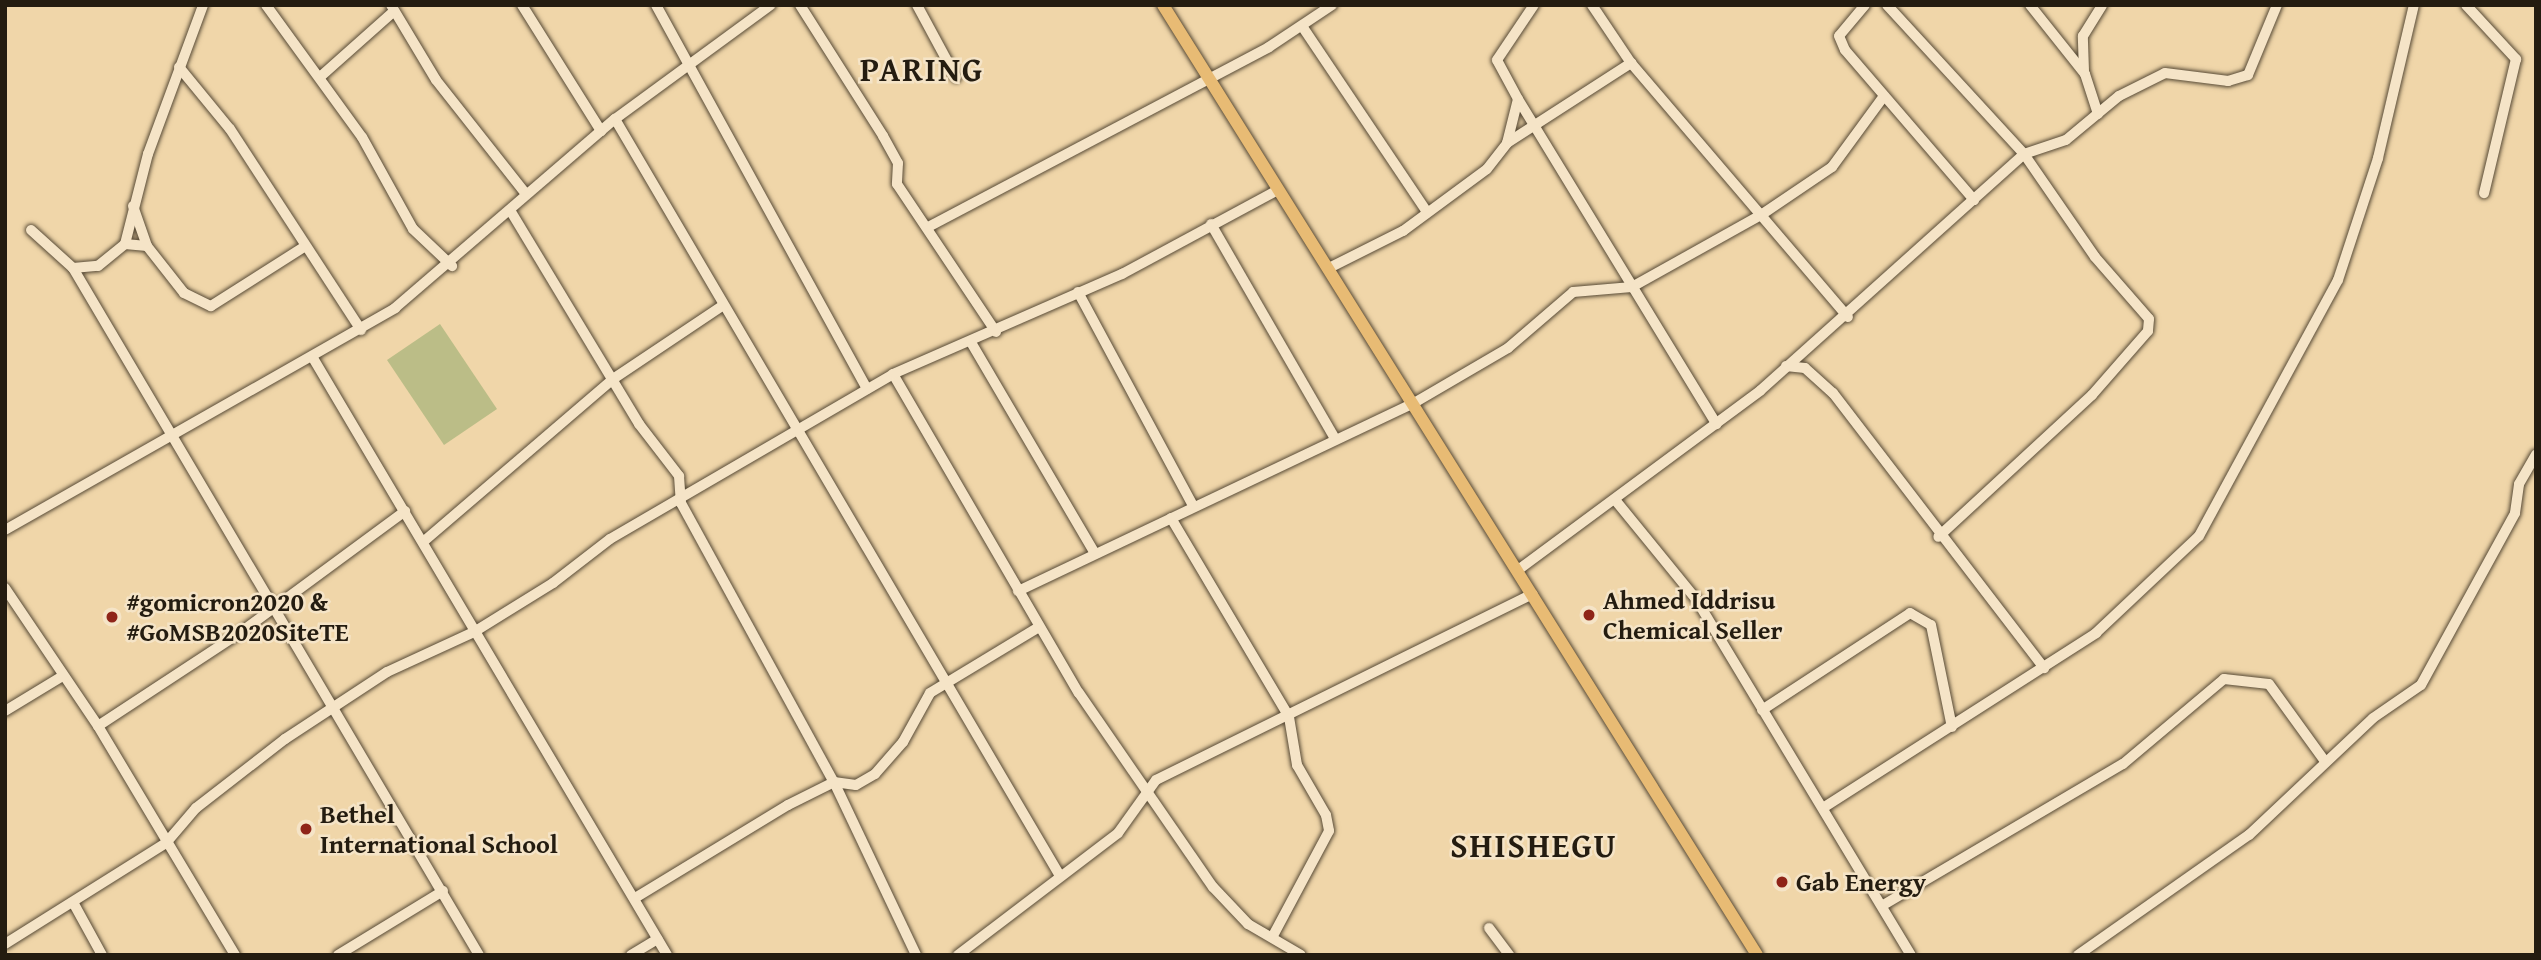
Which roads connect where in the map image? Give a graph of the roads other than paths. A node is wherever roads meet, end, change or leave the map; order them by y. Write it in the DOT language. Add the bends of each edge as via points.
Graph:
graph roads {
  1 [pos="202,5"];
  2 [pos="267,5"];
  3 [pos="522,5"];
  4 [pos="656,5"];
  5 [pos="771,5"];
  6 [pos="800,5"];
  7 [pos="917,5"];
  8 [pos="1163,5"];
  9 [pos="1332,5"];
  10 [pos="1534,5"];
  11 [pos="1592,5"];
  12 [pos="1865,5"];
  13 [pos="1887,5"];
  14 [pos="2030,5"];
  15 [pos="2102,5"];
  16 [pos="2277,5"];
  17 [pos="2414,5"];
  18 [pos="2466,5"];
  19 [pos="392,8"];
  20 [pos="1302,26"];
  21 [pos="1631,63"];
  22 [pos="690,65"];
  23 [pos="179,66"];
  24 [pos="2085,74"];
  25 [pos="320,77"];
  26 [pos="956,77"];
  27 [pos="1208,80"];
  28 [pos="1884,96"];
  29 [pos="1518,99"];
  30 [pos="2098,114"];
  31 [pos="615,120"];
  32 [pos="1536,121"];
  33 [pos="601,131"];
  34 [pos="1507,143"];
  35 [pos="2024,154"];
  36 [pos="1278,190"];
  37 [pos="2484,193"];
  38 [pos="526,194"];
  39 [pos="1974,200"];
  40 [pos="133,205"];
  41 [pos="510,210"];
  42 [pos="1427,212"];
  43 [pos="1761,215"];
  44 [pos="1212,224"];
  45 [pos="930,226"];
  46 [pos="31,230"];
  47 [pos="125,244"];
  48 [pos="147,246"];
  49 [pos="304,247"];
  50 [pos="452,266"];
  51 [pos="73,268"];
  52 [pos="1329,268"];
  53 [pos="1632,287"];
  54 [pos="1078,292"];
  55 [pos="722,306"];
  56 [pos="1848,317"];
  57 [pos="361,330"];
  58 [pos="996,332"];
  59 [pos="972,344"];
  60 [pos="313,358"];
  61 [pos="1786,366"];
  62 [pos="893,374"];
  63 [pos="613,379"];
  64 [pos="867,389"];
  65 [pos="1414,403"];
  66 [pos="1716,424"];
  67 [pos="796,430"];
  68 [pos="170,435"];
  69 [pos="1334,437"];
  70 [pos="2536,454"];
  71 [pos="1616,500"];
  72 [pos="681,503"];
  73 [pos="1194,507"];
  74 [pos="405,511"];
  75 [pos="1171,518"];
  76 [pos="5,530"];
  77 [pos="1938,537"];
  78 [pos="423,542"];
  79 [pos="1096,554"];
  80 [pos="1518,570"];
  81 [pos="5,588"];
  82 [pos="1017,591"];
  83 [pos="1533,594"];
  84 [pos="270,608"];
  85 [pos="1039,627"];
  86 [pos="474,632"];
  87 [pos="2044,668"];
  88 [pos="61,677"];
  89 [pos="944,682"];
  90 [pos="333,709"];
  91 [pos="1762,710"];
  92 [pos="5,711"];
  93 [pos="1289,717"];
  94 [pos="98,726"];
  95 [pos="1952,727"];
  96 [pos="2324,760"];
  97 [pos="834,782"];
  98 [pos="1147,787"];
  99 [pos="1826,806"];
  100 [pos="166,843"];
  101 [pos="1060,876"];
  102 [pos="443,891"];
  103 [pos="635,898"];
  104 [pos="74,904"];
  105 [pos="1885,904"];
  106 [pos="1489,928"];
  107 [pos="1273,936"];
  108 [pos="658,939"];
  109 [pos="5,944"];
  110 [pos="102,955"];
  111 [pos="235,955"];
  112 [pos="338,955"];
  113 [pos="479,955"];
  114 [pos="631,955"];
  115 [pos="667,955"];
  116 [pos="916,955"];
  117 [pos="958,955"];
  118 [pos="1301,955"];
  119 [pos="1509,955"];
  120 [pos="1757,955"];
  121 [pos="1911,955"];
  122 [pos="2078,955"];
  1 -- 23 [label="street"];
  2 -- 25 [label="street"];
  3 -- 33 [label="street"];
  4 -- 22 [label="street"];
  5 -- 22 [label="street"];
  6 -- 45 [label="street" via="898,163 897,184"];
  7 -- 26 [label="street"];
  8 -- 27 [label="main road"];
  9 -- 20 [label="street"];
  10 -- 29 [label="street" via="1497,60"];
  11 -- 21 [label="street"];
  12 -- 28 [label="street" via="1839,36"];
  13 -- 35 [label="street"];
  14 -- 24 [label="street"];
  15 -- 24 [label="street" via="2083,36"];
  16 -- 30 [label="street" via="2243,79 2165,73"];
  17 -- 87 [label="street" via="2359,226 2271,412 2199,536 2096,633"];
  18 -- 37 [label="street" via="2516,59"];
  19 -- 25 [label="street"];
  19 -- 38 [label="street" via="436,80"];
  20 -- 27 [label="street"];
  20 -- 42 [label="street"];
  21 -- 32 [label="street"];
  21 -- 43 [label="street"];
  22 -- 31 [label="street"];
  22 -- 64 [label="street"];
  23 -- 40 [label="street"];
  23 -- 49 [label="street" via="230,129"];
  24 -- 30 [label="street"];
  25 -- 50 [label="street" via="362,137 413,229"];
  27 -- 36 [label="main road"];
  27 -- 45 [label="street"];
  28 -- 39 [label="street"];
  28 -- 43 [label="street" via="1832,167"];
  29 -- 32 [label="street"];
  29 -- 34 [label="street"];
  30 -- 35 [label="street" via="2066,140"];
  31 -- 33 [label="street"];
  31 -- 55 [label="street"];
  32 -- 34 [label="street"];
  32 -- 53 [label="street"];
  33 -- 38 [label="street"];
  34 -- 42 [label="street" via="1488,169"];
  35 -- 39 [label="street"];
  35 -- 77 [label="street" via="2095,257 2149,319 2148,331 2092,395"];
  36 -- 44 [label="street"];
  36 -- 52 [label="main road"];
  38 -- 41 [label="street"];
  39 -- 56 [label="street"];
  40 -- 47 [label="street"];
  40 -- 48 [label="street"];
  41 -- 50 [label="street"];
  41 -- 63 [label="street"];
  42 -- 52 [label="street" via="1403,232"];
  43 -- 53 [label="street"];
  43 -- 56 [label="street"];
  44 -- 54 [label="street"];
  44 -- 69 [label="street"];
  45 -- 58 [label="street"];
  46 -- 51 [label="street"];
  47 -- 48 [label="street"];
  47 -- 51 [label="street" via="97,266"];
  48 -- 49 [label="street" via="184,293 211,306"];
  49 -- 57 [label="street"];
  50 -- 57 [label="street"];
  51 -- 68 [label="street"];
  52 -- 65 [label="main road"];
  53 -- 65 [label="street" via="1573,292 1508,348"];
  53 -- 66 [label="street"];
  54 -- 58 [label="street"];
  54 -- 73 [label="street"];
  55 -- 63 [label="street"];
  55 -- 67 [label="street"];
  56 -- 61 [label="street"];
  57 -- 60 [label="street"];
  58 -- 59 [label="street"];
  59 -- 62 [label="street"];
  59 -- 79 [label="street"];
  60 -- 68 [label="street"];
  60 -- 74 [label="street"];
  61 -- 66 [label="street"];
  61 -- 77 [label="street" via="1805,368 1833,393"];
  62 -- 64 [label="street"];
  62 -- 82 [label="street"];
  63 -- 72 [label="street" via="679,476"];
  63 -- 78 [label="street"];
  64 -- 67 [label="street"];
  65 -- 69 [label="street"];
  65 -- 80 [label="main road"];
  66 -- 71 [label="street"];
  67 -- 72 [label="street"];
  67 -- 89 [label="street"];
  68 -- 76 [label="street"];
  68 -- 84 [label="street"];
  69 -- 73 [label="street"];
  70 -- 96 [label="street" via="2522,475 2515,513 2421,685"];
  71 -- 80 [label="street"];
  71 -- 91 [label="street" via="1696,599"];
  72 -- 86 [label="street" via="610,539"];
  72 -- 97 [label="street"];
  73 -- 75 [label="street"];
  74 -- 78 [label="street"];
  74 -- 84 [label="street"];
  75 -- 79 [label="street"];
  75 -- 93 [label="street"];
  77 -- 87 [label="street"];
  78 -- 86 [label="street"];
  79 -- 82 [label="street"];
  80 -- 83 [label="main road"];
  81 -- 88 [label="street"];
  82 -- 85 [label="street"];
  83 -- 93 [label="street"];
  83 -- 120 [label="main road"];
  84 -- 90 [label="street"];
  84 -- 94 [label="street"];
  85 -- 89 [label="street" via="985,664"];
  85 -- 98 [label="street"];
  86 -- 90 [label="street" via="387,673"];
  86 -- 103 [label="street"];
  87 -- 95 [label="street"];
  88 -- 92 [label="street"];
  88 -- 94 [label="street"];
  89 -- 97 [label="street" via="919,707 891,760 856,785"];
  89 -- 101 [label="street"];
  90 -- 100 [label="street" via="248,764"];
  90 -- 102 [label="street"];
  91 -- 95 [label="street" via="1910,613 1931,625"];
  91 -- 99 [label="street"];
  93 -- 98 [label="street"];
  93 -- 107 [label="street" via="1297,765 1329,831"];
  94 -- 100 [label="street"];
  95 -- 99 [label="street"];
  96 -- 105 [label="street" via="2269,684 2224,679 2123,764"];
  96 -- 122 [label="street" via="2249,835"];
  97 -- 103 [label="street"];
  97 -- 116 [label="street"];
  98 -- 101 [label="street" via="1118,833"];
  98 -- 107 [label="street" via="1213,887 1248,925"];
  99 -- 105 [label="street"];
  100 -- 104 [label="street"];
  100 -- 111 [label="street"];
  101 -- 117 [label="street"];
  102 -- 112 [label="street"];
  102 -- 113 [label="street"];
  103 -- 108 [label="street"];
  104 -- 109 [label="street"];
  104 -- 110 [label="street"];
  105 -- 121 [label="street"];
  106 -- 119 [label="street"];
  107 -- 118 [label="street"];
  108 -- 114 [label="street"];
  108 -- 115 [label="street"];
}
